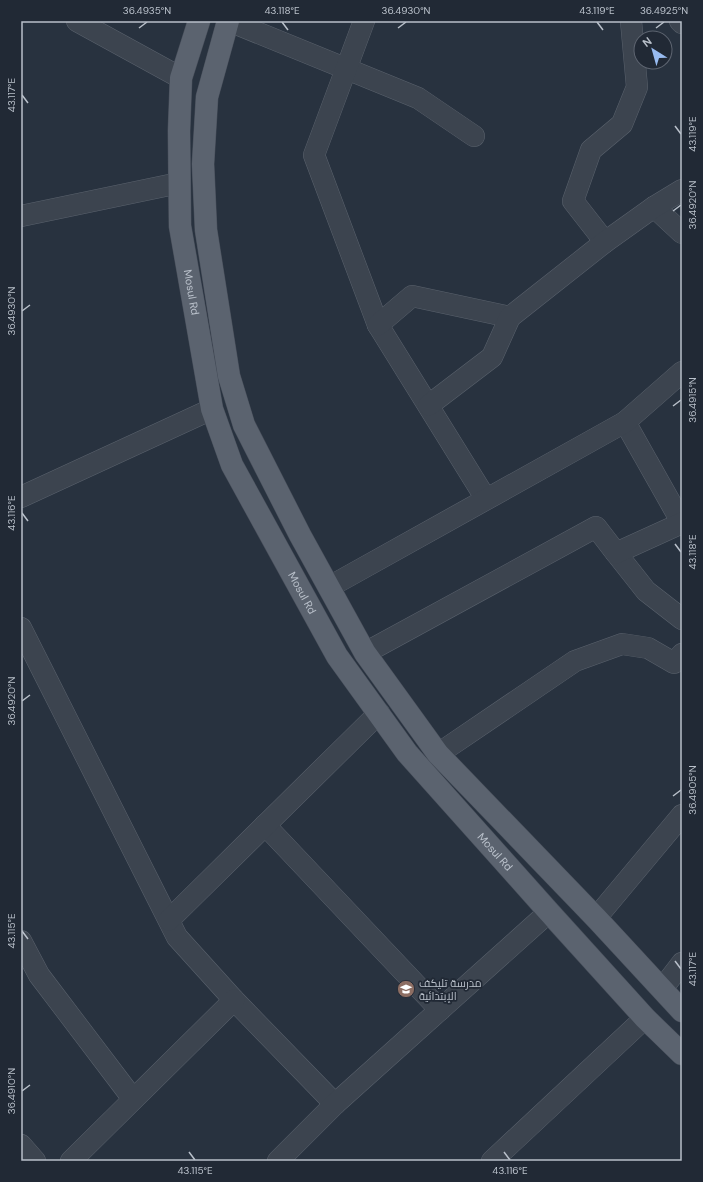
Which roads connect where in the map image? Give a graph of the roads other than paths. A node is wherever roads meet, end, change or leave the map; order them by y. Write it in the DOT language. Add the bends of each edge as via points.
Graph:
graph roads {
  1 [pos="77,21"];
  2 [pos="199,21"];
  3 [pos="228,21"];
  4 [pos="364,21"];
  5 [pos="631,21"];
  6 [pos="346,68"];
  7 [pos="182,78"];
  8 [pos="474,136"];
  9 [pos="179,183"];
  10 [pos="682,190"];
  11 [pos="654,207"];
  12 [pos="21,216"];
  13 [pos="682,233"];
  14 [pos="605,242"];
  15 [pos="510,317"];
  16 [pos="378,325"];
  17 [pos="682,372"];
  18 [pos="429,405"];
  19 [pos="212,409"];
  20 [pos="625,422"];
  21 [pos="21,497"];
  22 [pos="486,499"];
  23 [pos="682,523"];
  24 [pos="300,535"];
  25 [pos="276,547"];
  26 [pos="616,553"];
  27 [pos="329,587"];
  28 [pos="682,619"];
  29 [pos="21,628"];
  30 [pos="365,653"];
  31 [pos="682,654"];
  32 [pos="29,661"];
  33 [pos="379,713"];
  34 [pos="438,754"];
  35 [pos="682,815"];
  36 [pos="265,825"];
  37 [pos="549,912"];
  38 [pos="596,918"];
  39 [pos="169,920"];
  40 [pos="21,941"];
  41 [pos="682,963"];
  42 [pos="28,968"];
  43 [pos="662,989"];
  44 [pos="234,1000"];
  45 [pos="440,1010"];
  46 [pos="682,1011"];
  47 [pos="646,1018"];
  48 [pos="682,1054"];
  49 [pos="133,1099"];
  50 [pos="335,1104"];
  51 [pos="21,1145"];
  52 [pos="35,1161"];
  53 [pos="71,1161"];
  54 [pos="278,1161"];
  55 [pos="492,1161"];
  1 -- 7 [label="street"];
  2 -- 7 [label="main road, Mosul Rd"];
  3 -- 6 [label="street"];
  3 -- 24 [label="main road" via="207,97 203,164 206,230 231,383 244,425"];
  4 -- 6 [label="street"];
  5 -- 14 [label="street" via="637,87 622,124 591,150 573,201"];
  6 -- 8 [label="street" via="418,98"];
  6 -- 16 [label="street" via="314,155"];
  7 -- 9 [label="main road, Mosul Rd"];
  9 -- 12 [label="street"];
  9 -- 19 [label="main road, Mosul Rd" via="180,226"];
  10 -- 11 [label="street"];
  11 -- 13 [label="street"];
  11 -- 14 [label="street"];
  14 -- 15 [label="street"];
  15 -- 16 [label="street" via="412,296"];
  15 -- 18 [label="street" via="492,357"];
  16 -- 18 [label="street"];
  17 -- 20 [label="street"];
  18 -- 22 [label="street"];
  19 -- 21 [label="street"];
  19 -- 25 [label="main road, Mosul Rd" via="232,465"];
  20 -- 22 [label="street"];
  20 -- 23 [label="street"];
  22 -- 27 [label="street"];
  23 -- 26 [label="street"];
  24 -- 25 [label="main road"];
  24 -- 27 [label="main road"];
  25 -- 33 [label="main road, Mosul Rd" via="337,656"];
  26 -- 28 [label="street" via="646,592"];
  26 -- 30 [label="street" via="596,527"];
  27 -- 30 [label="main road"];
  29 -- 32 [label="street"];
  30 -- 34 [label="main road"];
  31 -- 34 [label="street" via="674,663 648,648 622,644 575,661"];
  32 -- 39 [label="street"];
  33 -- 36 [label="street"];
  33 -- 37 [label="main road, Mosul Rd" via="408,753"];
  34 -- 38 [label="main road"];
  35 -- 38 [label="street"];
  36 -- 39 [label="street"];
  36 -- 45 [label="street"];
  37 -- 45 [label="street"];
  37 -- 47 [label="main road, Mosul Rd"];
  38 -- 43 [label="main road"];
  39 -- 44 [label="street" via="177,937"];
  40 -- 42 [label="street"];
  41 -- 43 [label="street"];
  42 -- 49 [label="street" via="39,975"];
  43 -- 46 [label="main road"];
  44 -- 49 [label="street"];
  44 -- 50 [label="street"];
  45 -- 50 [label="street"];
  47 -- 48 [label="main road, Mosul Rd"];
  47 -- 55 [label="street"];
  49 -- 53 [label="street"];
  50 -- 54 [label="street"];
  51 -- 52 [label="street"];
}
